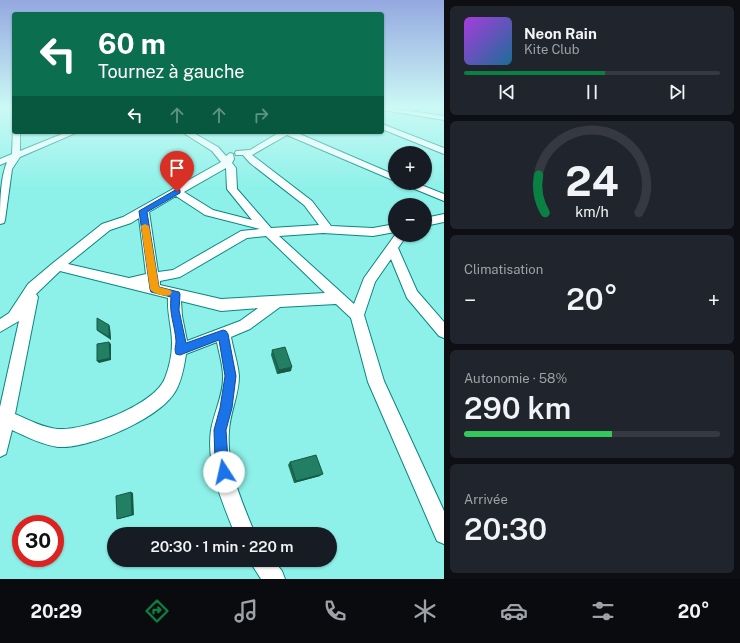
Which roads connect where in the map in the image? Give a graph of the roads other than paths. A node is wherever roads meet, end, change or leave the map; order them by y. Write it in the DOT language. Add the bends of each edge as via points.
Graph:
graph roads {
  1 [pos="16,134"];
  2 [pos="69,134"];
  3 [pos="189,134"];
  4 [pos="202,134"];
  5 [pos="283,134"];
  6 [pos="292,134"];
  7 [pos="402,134"];
  8 [pos="224,147"];
  9 [pos="444,151"];
  10 [pos="246,153"];
  11 [pos="16,156"];
  12 [pos="0,162"];
  13 [pos="227,163"];
  14 [pos="388,175"];
  15 [pos="425,190"];
  16 [pos="177,192"];
  17 [pos="444,198"];
  18 [pos="143,211"];
  19 [pos="444,218"];
  20 [pos="0,220"];
  21 [pos="432,221"];
  22 [pos="265,229"];
  23 [pos="388,229"];
  24 [pos="328,230"];
  25 [pos="396,242"];
  26 [pos="392,248"];
  27 [pos="57,266"];
  28 [pos="154,283"];
  29 [pos="33,288"];
  30 [pos="175,294"];
  31 [pos="338,298"];
  32 [pos="277,302"];
  33 [pos="357,315"];
  34 [pos="0,326"];
  35 [pos="444,332"];
  36 [pos="223,334"];
  37 [pos="180,350"];
  38 [pos="6,419"];
  39 [pos="0,448"];
  40 [pos="242,527"];
  41 [pos="444,534"];
  42 [pos="265,567"];
  43 [pos="274,579"];
  1 -- 11 [label="street"];
  2 -- 11 [label="street"];
  3 -- 13 [label="street" via="215,149"];
  4 -- 8 [label="street"];
  5 -- 10 [label="street"];
  6 -- 14 [label="street"];
  7 -- 9 [label="street"];
  8 -- 10 [label="street" via="234,152"];
  8 -- 13 [label="street" via="230,154"];
  10 -- 24 [label="street" via="308,203"];
  11 -- 12 [label="street"];
  11 -- 20 [label="street" via="7,169"];
  13 -- 16 [label="street"];
  13 -- 22 [label="street" via="231,168 232,189"];
  15 -- 17 [label="street"];
  16 -- 18 [label="street"];
  16 -- 22 [label="street" via="209,213"];
  18 -- 27 [label="street" via="106,227"];
  18 -- 28 [label="street"];
  19 -- 21 [label="street"];
  22 -- 24 [label="street"];
  22 -- 28 [label="street" via="245,234 176,274"];
  22 -- 31 [label="street"];
  23 -- 24 [label="street" via="374,232"];
  25 -- 26 [label="street"];
  26 -- 33 [label="street" via="369,281"];
  26 -- 35 [label="street" via="412,294"];
  27 -- 28 [label="street" via="127,283"];
  27 -- 29 [label="street"];
  28 -- 30 [label="street"];
  29 -- 34 [label="street" via="14,317"];
  29 -- 38 [label="street"];
  30 -- 32 [label="street" via="221,305"];
  30 -- 37 [label="street" via="174,310 181,342"];
  31 -- 32 [label="street"];
  31 -- 33 [label="street"];
  32 -- 36 [label="street" via="245,325"];
  33 -- 41 [label="street" via="376,382"];
  36 -- 37 [label="street"];
  36 -- 40 [label="street" via="231,376 220,430 222,460 230,497"];
  37 -- 38 [label="street" via="169,388 148,408 110,427 82,436 59,438"];
  38 -- 39 [label="street"];
  42 -- 43 [label="street"];
}
